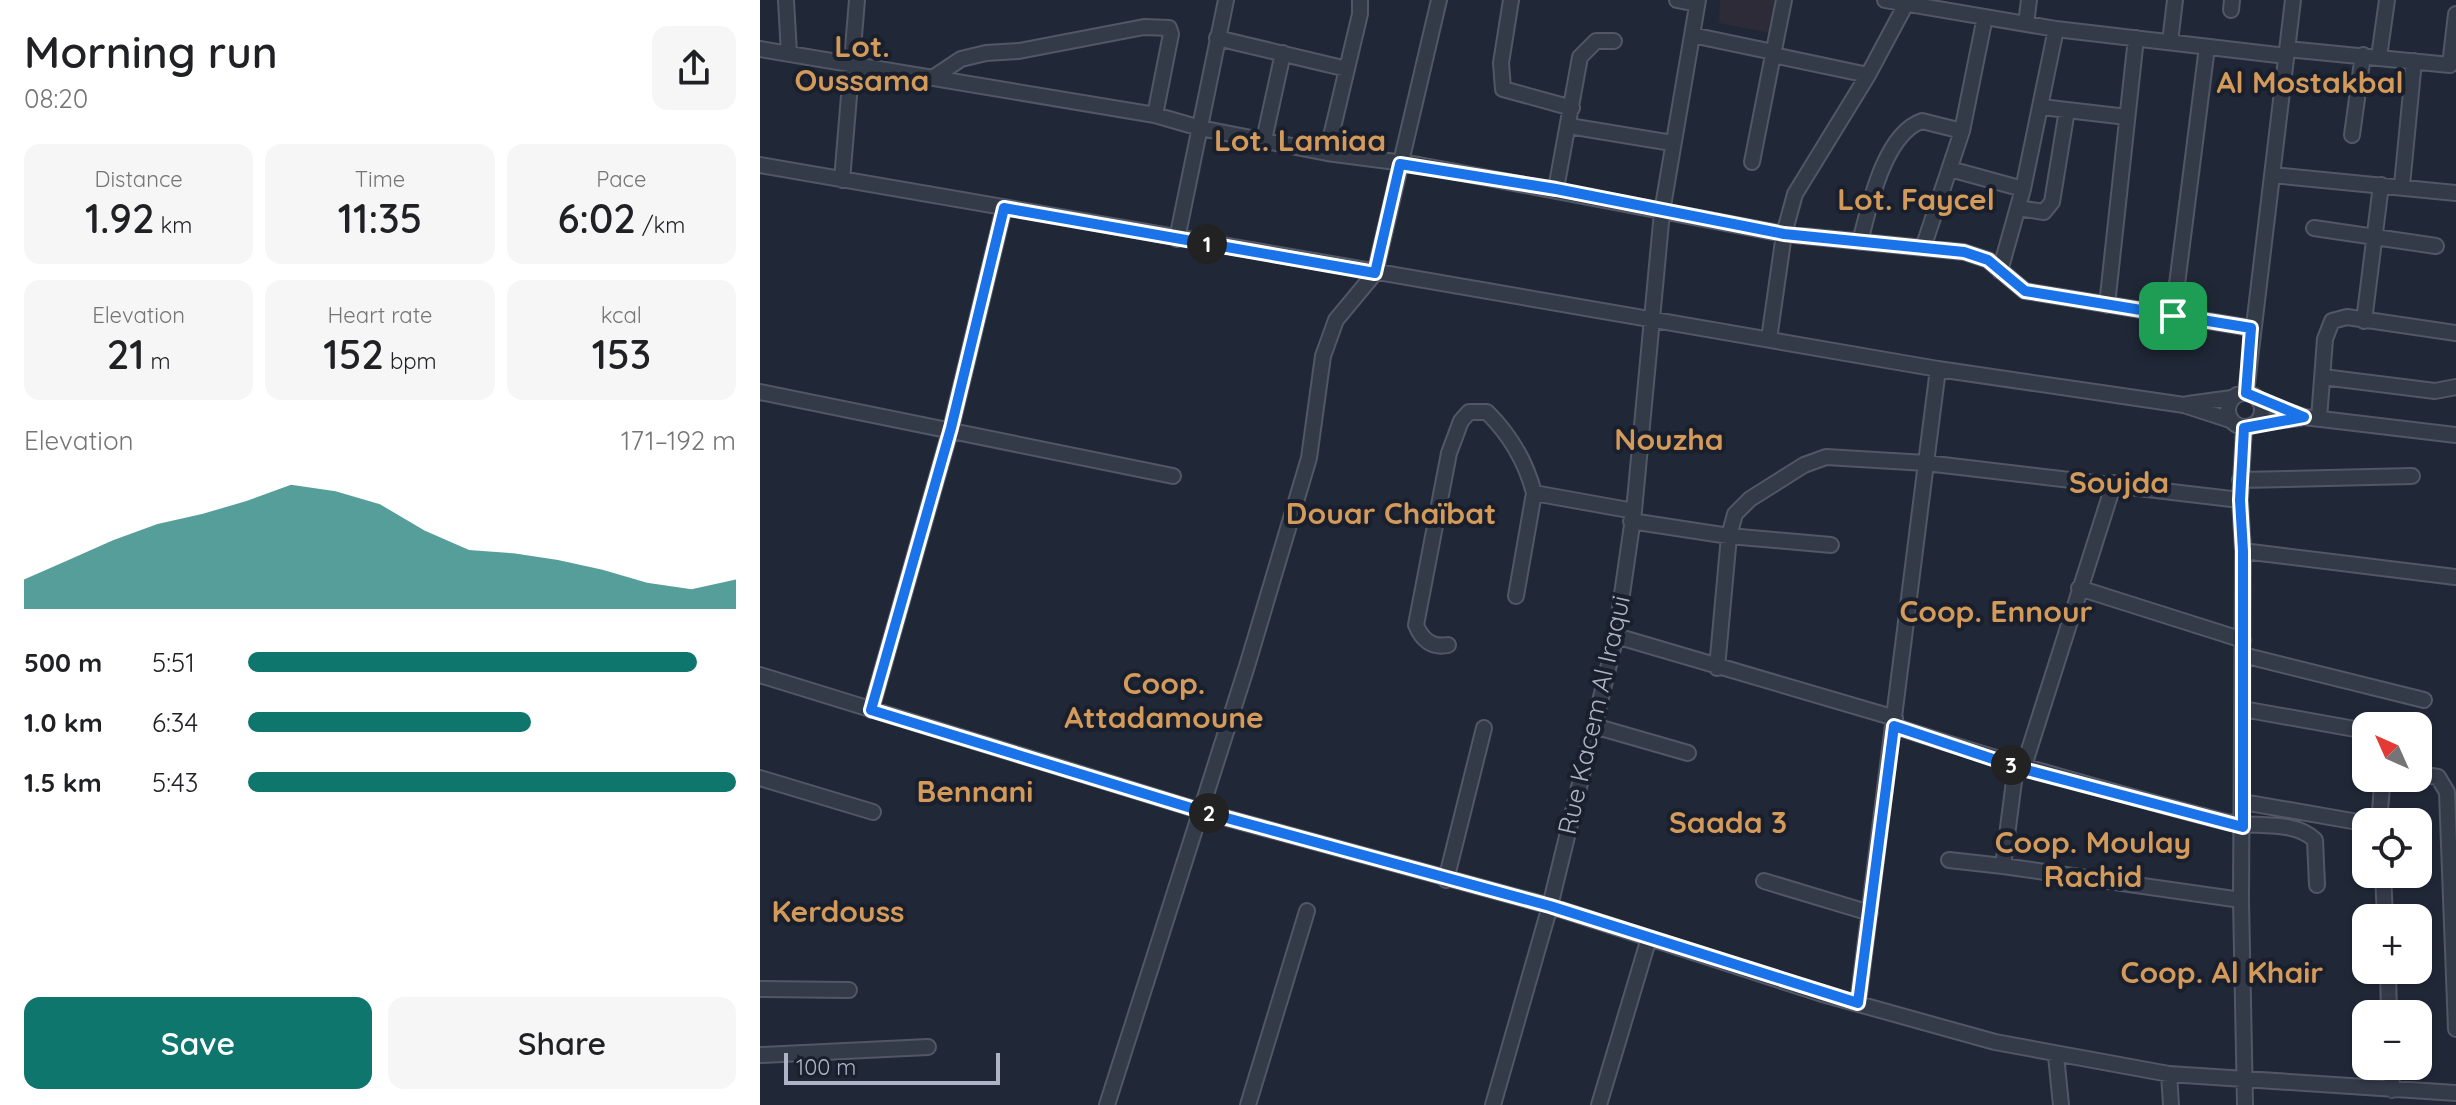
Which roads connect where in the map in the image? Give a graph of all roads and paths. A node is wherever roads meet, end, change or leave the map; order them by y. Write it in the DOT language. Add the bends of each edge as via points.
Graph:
graph roads {
  1 [pos="786,0"];
  2 [pos="857,0"];
  3 [pos="1226,0"];
  4 [pos="1360,0"];
  5 [pos="1439,0"];
  6 [pos="1511,0"];
  7 [pos="1677,0"];
  8 [pos="1784,0"];
  9 [pos="1885,0"];
  10 [pos="2029,0"];
  11 [pos="2175,0"];
  12 [pos="2293,0"];
  13 [pos="2387,0"];
  14 [pos="1698,2"];
  15 [pos="1906,4"];
  16 [pos="1939,4"];
  17 [pos="2456,14"];
  18 [pos="1985,17"];
  19 [pos="2026,24"];
  20 [pos="2056,29"];
  21 [pos="1692,35"];
  22 [pos="1217,38"];
  23 [pos="2136,38"];
  24 [pos="1614,41"];
  25 [pos="2170,42"];
  26 [pos="2207,47"];
  27 [pos="760,49"];
  28 [pos="2286,52"];
  29 [pos="1283,53"];
  30 [pos="1773,53"];
  31 [pos="789,54"];
  32 [pos="2363,55"];
  33 [pos="2379,57"];
  34 [pos="2414,61"];
  35 [pos="852,65"];
  36 [pos="2453,66"];
  37 [pos="1347,69"];
  38 [pos="1868,75"];
  39 [pos="934,77"];
  40 [pos="2042,107"];
  41 [pos="1572,108"];
  42 [pos="2067,110"];
  43 [pos="1155,115"];
  44 [pos="2127,117"];
  45 [pos="1569,126"];
  46 [pos="1200,128"];
  47 [pos="1962,131"];
  48 [pos="2352,135"];
  49 [pos="1264,140"];
  50 [pos="1672,143"];
  51 [pos="1327,153"];
  52 [pos="1752,162"];
  53 [pos="1400,164"];
  54 [pos="760,165"];
  55 [pos="1950,169"];
  56 [pos="2272,175"];
  57 [pos="842,180"];
  58 [pos="2381,185"];
  59 [pos="2402,185"];
  60 [pos="1556,189"];
  61 [pos="2023,189"];
  62 [pos="2456,193"];
  63 [pos="1004,208"];
  64 [pos="2018,208"];
  65 [pos="1662,212"];
  66 [pos="2314,228"];
  67 [pos="1784,234"];
  68 [pos="2374,235"];
  69 [pos="1177,239"];
  70 [pos="1860,242"];
  71 [pos="2436,246"];
  72 [pos="1923,248"];
  73 [pos="2000,271"];
  74 [pos="1375,273"];
  75 [pos="2107,305"];
  76 [pos="2173,316"];
  77 [pos="1651,317"];
  78 [pos="2364,321"];
  79 [pos="2251,328"];
  80 [pos="2456,333"];
  81 [pos="1769,339"];
  82 [pos="1938,369"];
  83 [pos="2323,377"];
  84 [pos="2456,387"];
  85 [pos="760,392"];
  86 [pos="2246,397"];
  87 [pos="2184,405"];
  88 [pos="2311,418"];
  89 [pos="2243,424"];
  90 [pos="951,428"];
  91 [pos="2456,435"];
  92 [pos="1926,463"];
  93 [pos="1173,476"];
  94 [pos="2412,476"];
  95 [pos="2240,480"];
  96 [pos="2114,483"];
  97 [pos="1534,493"];
  98 [pos="2240,500"];
  99 [pos="1633,516"];
  100 [pos="1729,536"];
  101 [pos="1831,545"];
  102 [pos="2243,551"];
  103 [pos="2455,577"];
  104 [pos="2079,588"];
  105 [pos="1516,596"];
  106 [pos="1616,636"];
  107 [pos="1448,645"];
  108 [pos="2243,648"];
  109 [pos="1717,668"];
  110 [pos="760,675"];
  111 [pos="2424,700"];
  112 [pos="2243,709"];
  113 [pos="871,710"];
  114 [pos="1895,722"];
  115 [pos="1594,726"];
  116 [pos="1484,728"];
  117 [pos="2352,728"];
  118 [pos="1688,753"];
  119 [pos="2019,768"];
  120 [pos="2432,776"];
  121 [pos="760,778"];
  122 [pos="2243,802"];
  123 [pos="1201,811"];
  124 [pos="873,812"];
  125 [pos="2352,821"];
  126 [pos="2243,827"];
  127 [pos="1949,860"];
  128 [pos="2003,866"];
  129 [pos="1446,880"];
  130 [pos="1764,881"];
  131 [pos="2317,885"];
  132 [pos="2241,900"];
  133 [pos="1550,906"];
  134 [pos="1307,911"];
  135 [pos="1870,913"];
  136 [pos="1649,938"];
  137 [pos="760,989"];
  138 [pos="849,990"];
  139 [pos="1858,1003"];
  140 [pos="2456,1029"];
  141 [pos="928,1047"];
  142 [pos="760,1055"];
  143 [pos="2056,1056"];
  144 [pos="2169,1074"];
  145 [pos="2243,1077"];
  146 [pos="2392,1080"];
  147 [pos="2392,1090"];
  148 [pos="2456,1093"];
  149 [pos="1107,1105"];
  150 [pos="1248,1105"];
  151 [pos="1493,1105"];
  152 [pos="1599,1105"];
  153 [pos="2061,1105"];
  154 [pos="2171,1105"];
  155 [pos="2245,1105"];
  1 -- 31 [label="street"];
  2 -- 35 [label="street"];
  3 -- 22 [label="street"];
  4 -- 37 [label="street"];
  5 -- 53 [label="street"];
  6 -- 41 [label="street" via="1501,63 1503,89"];
  7 -- 14 [label="street"];
  8 -- 30 [label="street"];
  9 -- 15 [label="street"];
  10 -- 19 [label="street"];
  11 -- 25 [label="street"];
  12 -- 28 [label="street"];
  13 -- 33 [label="street"];
  14 -- 21 [label="street, Rue Kacem Al Iraqui"];
  15 -- 16 [label="street"];
  15 -- 38 [label="street"];
  16 -- 18 [label="street"];
  17 -- 36 [label="street"];
  18 -- 19 [label="street"];
  18 -- 47 [label="street"];
  19 -- 20 [label="street"];
  20 -- 23 [label="street"];
  20 -- 40 [label="street"];
  21 -- 30 [label="street"];
  21 -- 50 [label="street, Rue Kacem Al Iraqui"];
  22 -- 29 [label="street"];
  22 -- 46 [label="street"];
  23 -- 25 [label="street"];
  23 -- 44 [label="street"];
  24 -- 41 [label="street" via="1596,41 1580,57"];
  25 -- 26 [label="street"];
  26 -- 28 [label="street"];
  26 -- 76 [label="street"];
  27 -- 31 [label="street"];
  28 -- 32 [label="street"];
  28 -- 56 [label="street"];
  29 -- 37 [label="street"];
  29 -- 49 [label="street"];
  30 -- 38 [label="street"];
  30 -- 52 [label="street"];
  31 -- 35 [label="street"];
  32 -- 33 [label="street"];
  32 -- 48 [label="street"];
  33 -- 34 [label="street"];
  34 -- 36 [label="street"];
  34 -- 59 [label="street"];
  35 -- 39 [label="street"];
  35 -- 57 [label="street"];
  37 -- 51 [label="street"];
  38 -- 67 [label="street" via="1795,194"];
  39 -- 43 [label="street"];
  39 -- 43 [label="street" via="961,59 986,53 1163,27 1171,34"];
  40 -- 42 [label="street"];
  40 -- 61 [label="street"];
  41 -- 45 [label="street"];
  42 -- 44 [label="street"];
  42 -- 64 [label="street" via="2052,202 2044,212"];
  43 -- 46 [label="street"];
  44 -- 75 [label="street"];
  45 -- 50 [label="street"];
  45 -- 60 [label="street"];
  46 -- 49 [label="street"];
  46 -- 69 [label="street"];
  47 -- 55 [label="street"];
  47 -- 70 [label="street" via="1922,121 1906,130 1876,184"];
  49 -- 51 [label="street"];
  50 -- 65 [label="street, Rue Kacem Al Iraqui"];
  51 -- 53 [label="street"];
  53 -- 60 [label="street"];
  53 -- 74 [label="street"];
  54 -- 57 [label="street"];
  55 -- 61 [label="street"];
  55 -- 72 [label="street"];
  56 -- 58 [label="street"];
  56 -- 79 [label="street"];
  57 -- 63 [label="street"];
  58 -- 59 [label="street"];
  58 -- 68 [label="street"];
  59 -- 62 [label="street"];
  60 -- 65 [label="street"];
  61 -- 64 [label="street"];
  63 -- 69 [label="street"];
  63 -- 90 [label="street"];
  64 -- 73 [label="street"];
  65 -- 67 [label="street"];
  65 -- 77 [label="street, Rue Kacem Al Iraqui"];
  66 -- 68 [label="street"];
  67 -- 70 [label="street"];
  67 -- 81 [label="street"];
  68 -- 71 [label="street"];
  68 -- 78 [label="street"];
  69 -- 74 [label="street"];
  70 -- 72 [label="street"];
  72 -- 73 [label="street" via="1979,256"];
  73 -- 75 [label="street" via="2025,291"];
  74 -- 77 [label="street"];
  74 -- 123 [label="street" via="1336,320 1323,356 1309,458"];
  75 -- 76 [label="street"];
  76 -- 79 [label="street"];
  77 -- 81 [label="street"];
  77 -- 99 [label="street, Rue Kacem Al Iraqui"];
  78 -- 80 [label="street"];
  78 -- 83 [label="street" via="2332,321 2325,339"];
  79 -- 86 [label="street"];
  81 -- 82 [label="street"];
  82 -- 87 [label="street"];
  82 -- 92 [label="street"];
  83 -- 84 [label="street" via="2435,391"];
  83 -- 88 [label="street"];
  85 -- 90 [label="street"];
  86 -- 87 [label="street"];
  86 -- 88 [label="street"];
  86 -- 89 [label="street" via="2262,410"];
  86 -- 89 [label="street" via="2227,411"];
  87 -- 89 [label="street"];
  88 -- 89 [label="street"];
  88 -- 91 [label="street"];
  89 -- 95 [label="street"];
  90 -- 93 [label="street"];
  90 -- 113 [label="street"];
  92 -- 96 [label="street"];
  92 -- 100 [label="street" via="1826,457 1804,465 1750,499 1735,514"];
  92 -- 114 [label="street"];
  94 -- 95 [label="street"];
  95 -- 98 [label="street"];
  96 -- 98 [label="street"];
  96 -- 104 [label="street"];
  97 -- 99 [label="street"];
  97 -- 105 [label="street"];
  97 -- 107 [label="street" via="1520,456 1499,424 1487,412 1469,412 1449,453 1416,625 1432,645"];
  98 -- 102 [label="street"];
  99 -- 100 [label="street"];
  99 -- 106 [label="street, Rue Kacem Al Iraqui"];
  100 -- 101 [label="street"];
  100 -- 109 [label="street"];
  102 -- 103 [label="street"];
  102 -- 108 [label="street"];
  104 -- 108 [label="street"];
  104 -- 119 [label="street"];
  106 -- 109 [label="street"];
  106 -- 115 [label="street, Rue Kacem Al Iraqui"];
  108 -- 111 [label="street"];
  108 -- 112 [label="street"];
  109 -- 114 [label="street"];
  110 -- 113 [label="street"];
  112 -- 117 [label="street"];
  112 -- 122 [label="street"];
  113 -- 123 [label="street"];
  114 -- 119 [label="street"];
  114 -- 135 [label="street"];
  115 -- 118 [label="street"];
  115 -- 133 [label="street, Rue Kacem Al Iraqui"];
  116 -- 129 [label="street"];
  119 -- 126 [label="street"];
  119 -- 128 [label="street"];
  120 -- 140 [label="street" via="2447,792"];
  121 -- 124 [label="street"];
  122 -- 125 [label="street"];
  122 -- 126 [label="street"];
  123 -- 129 [label="street"];
  123 -- 149 [label="street"];
  126 -- 131 [label="street" via="2285,827 2308,834 2317,849"];
  126 -- 132 [label="street"];
  127 -- 128 [label="street"];
  128 -- 132 [label="street"];
  129 -- 133 [label="street"];
  130 -- 135 [label="street"];
  132 -- 145 [label="street"];
  133 -- 136 [label="street"];
  133 -- 151 [label="street, Rue Kacem Al Iraqui"];
  134 -- 150 [label="street"];
  135 -- 139 [label="street"];
  136 -- 139 [label="street"];
  136 -- 152 [label="street"];
  137 -- 138 [label="street"];
  139 -- 143 [label="street"];
  141 -- 142 [label="street"];
  143 -- 144 [label="street"];
  143 -- 153 [label="street"];
  144 -- 145 [label="street"];
  144 -- 154 [label="street"];
  145 -- 147 [label="street"];
  145 -- 155 [label="street"];
  146 -- 147 [label="street"];
  147 -- 148 [label="street"];
}
